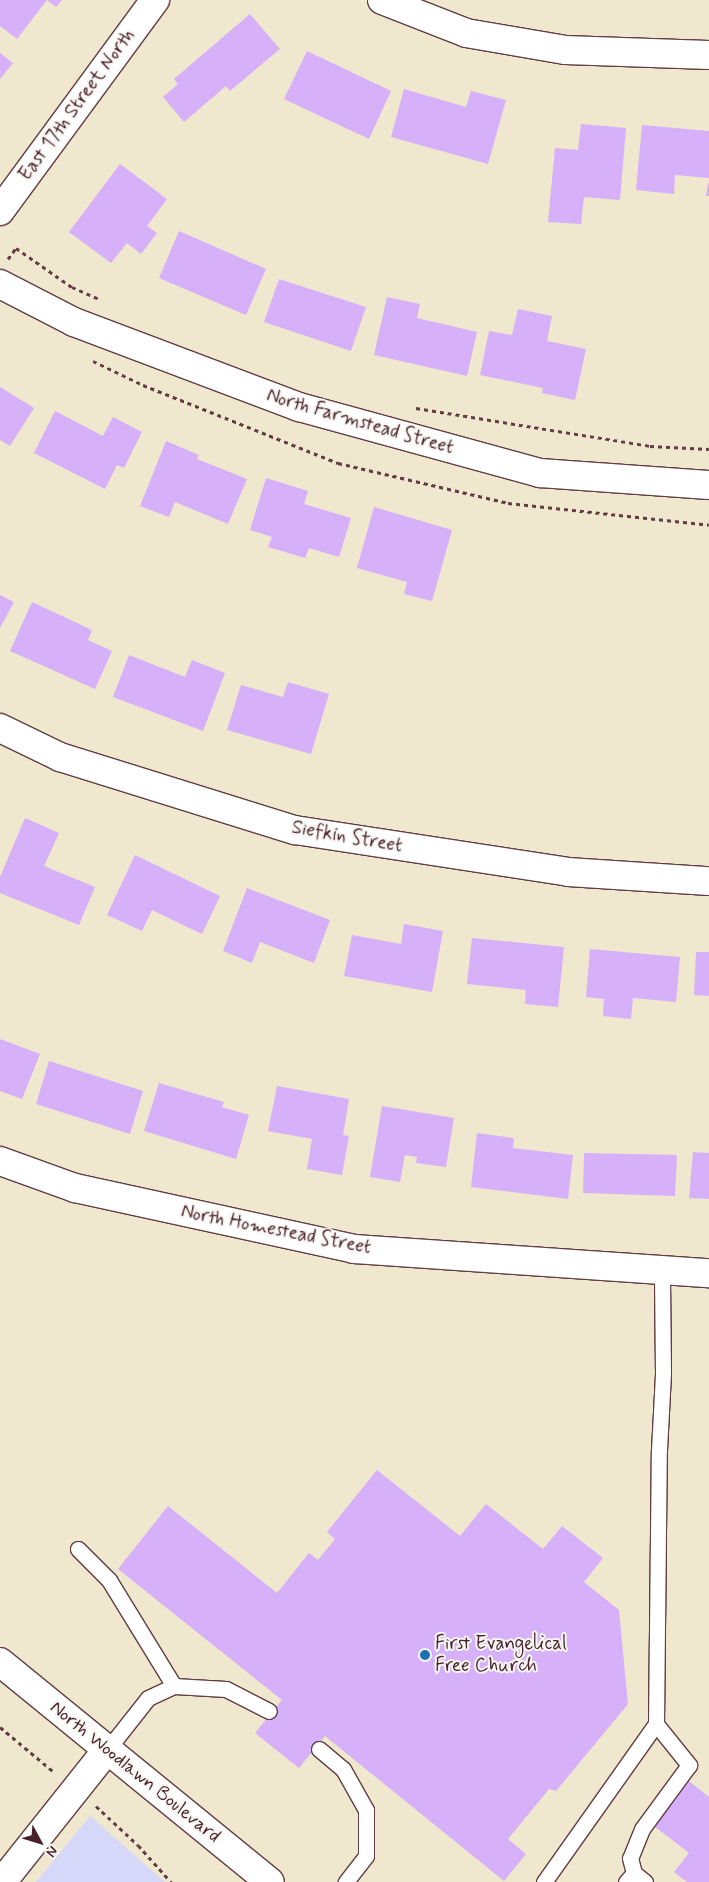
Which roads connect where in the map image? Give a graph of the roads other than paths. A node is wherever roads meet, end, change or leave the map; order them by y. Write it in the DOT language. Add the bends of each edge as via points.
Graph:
graph roads {
  1 [pos="155,0"];
  2 [pos="382,0"];
  3 [pos="708,52"];
  4 [pos="0,211"];
  5 [pos="0,284"];
  6 [pos="709,485"];
  7 [pos="0,728"];
  8 [pos="709,881"];
  9 [pos="0,1161"];
  10 [pos="662,1270"];
  11 [pos="709,1273"];
  12 [pos="78,1549"];
  13 [pos="0,1662"];
  14 [pos="174,1686"];
  15 [pos="270,1711"];
  16 [pos="656,1724"];
  17 [pos="319,1749"];
  18 [pos="107,1750"];
  19 [pos="635,1879"];
  20 [pos="2,1882"];
  21 [pos="270,1882"];
  22 [pos="346,1882"];
  23 [pos="544,1882"];
  1 -- 4 [label="street, East 17th Street North"];
  2 -- 3 [label="street" via="466,33 565,50"];
  5 -- 6 [label="street, North Farmstead Street" via="74,322 299,408 540,473"];
  7 -- 8 [label="street, Siefkin Street" via="60,757 295,830 568,872"];
  9 -- 10 [label="street, North Homestead Street" via="75,1188 354,1249"];
  10 -- 11 [label="street, North Homestead Street"];
  10 -- 16 [label="lane" via="664,1374 658,1450"];
  12 -- 14 [label="lane" via="109,1580"];
  13 -- 18 [label="street, North Woodlawn Boulevard"];
  14 -- 15 [label="lane" via="226,1689"];
  14 -- 18 [label="lane" via="148,1698"];
  16 -- 19 [label="lane" via="688,1765 642,1829 630,1858"];
  16 -- 23 [label="lane"];
  17 -- 22 [label="lane" via="343,1769 366,1810 366,1856"];
  18 -- 20 [label="street"];
  18 -- 21 [label="street, North Woodlawn Boulevard"];
}
